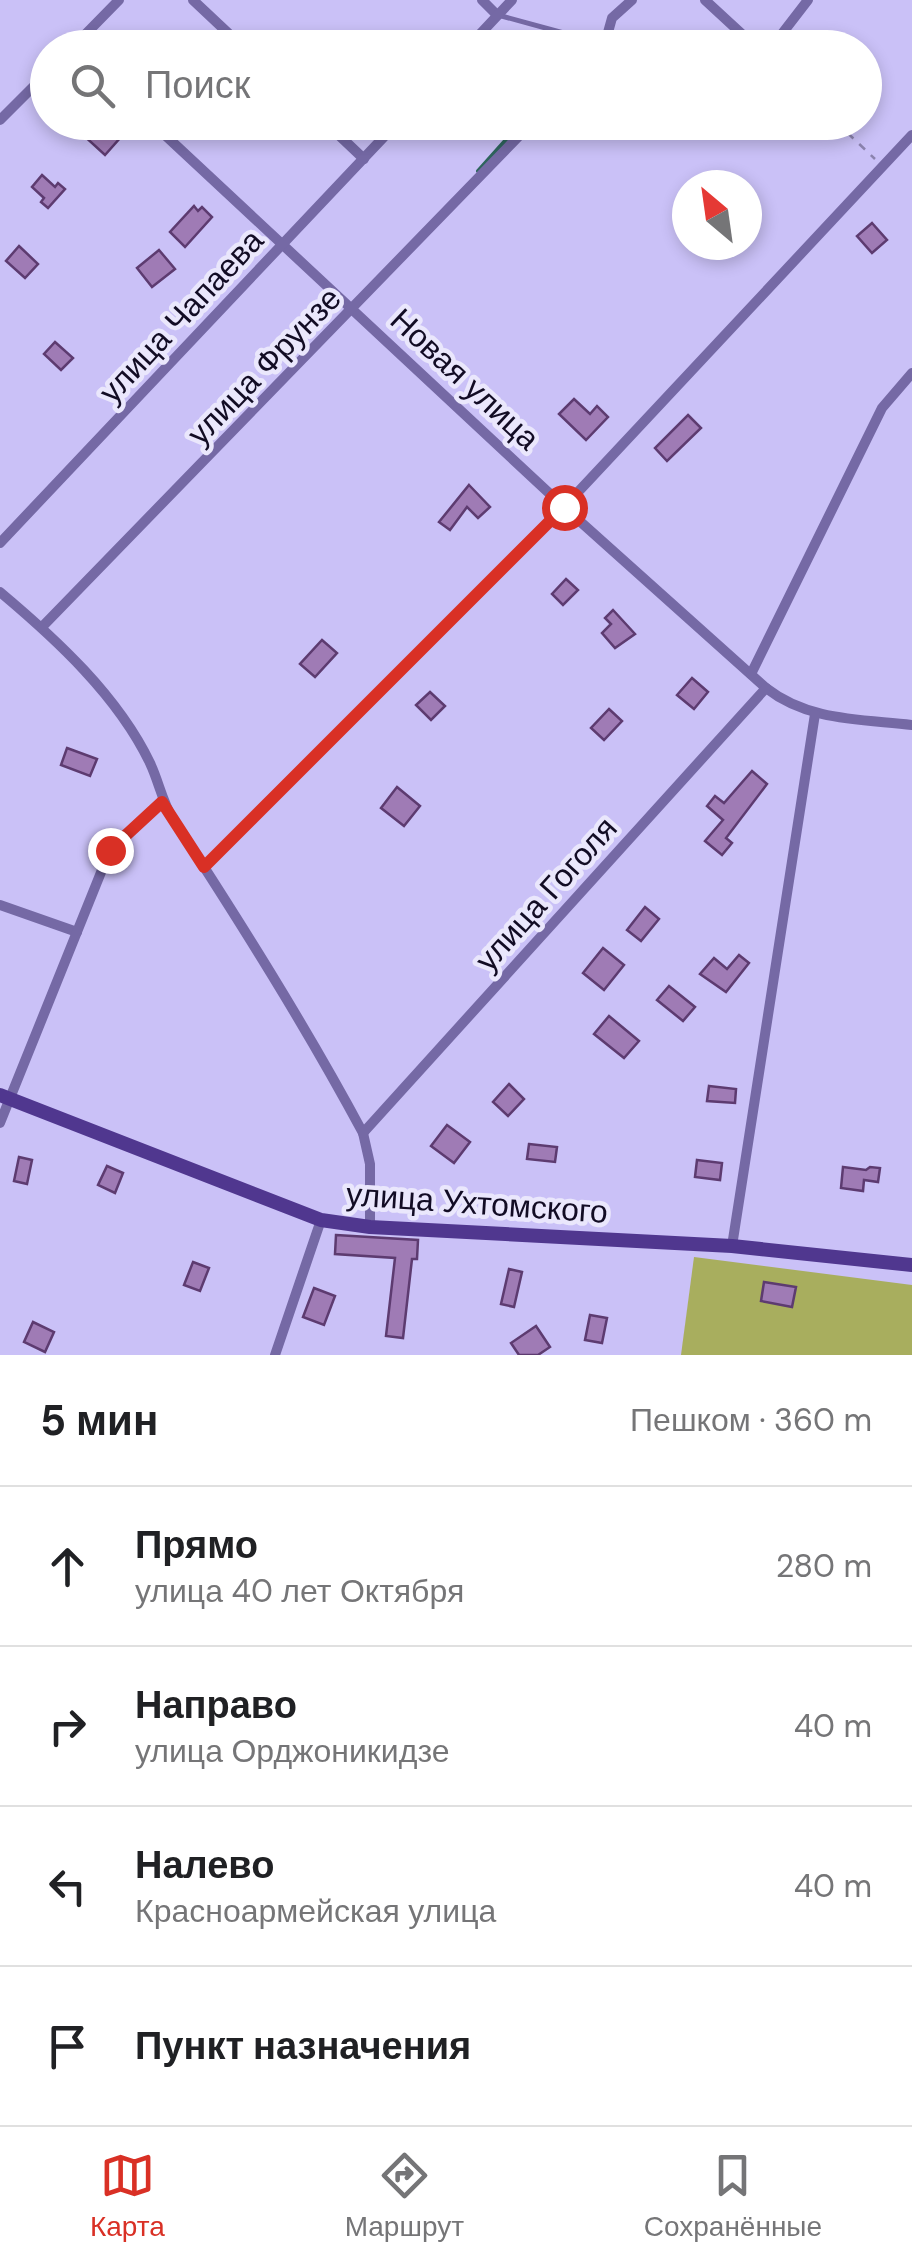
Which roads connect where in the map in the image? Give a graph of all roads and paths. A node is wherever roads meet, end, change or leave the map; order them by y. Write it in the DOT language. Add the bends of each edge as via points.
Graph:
graph roads {
  1 [pos="119,0"];
  2 [pos="193,0"];
  3 [pos="482,0"];
  4 [pos="512,0"];
  5 [pos="632,0"];
  6 [pos="705,0"];
  7 [pos="808,0"];
  8 [pos="497,15"];
  9 [pos="90,30"];
  10 [pos="225,30"];
  11 [pos="483,30"];
  12 [pos="552,30"];
  13 [pos="609,30"];
  14 [pos="738,30"];
  15 [pos="784,30"];
  16 [pos="30,90"];
  17 [pos="0,120"];
  18 [pos="912,134"];
  19 [pos="172,140"];
  20 [pos="344,140"];
  21 [pos="381,140"];
  22 [pos="515,140"];
  23 [pos="855,140"];
  24 [pos="364,159"];
  25 [pos="882,166"];
  26 [pos="284,243"];
  27 [pos="354,309"];
  28 [pos="912,373"];
  29 [pos="564,507"];
  30 [pos="0,544"];
  31 [pos="0,592"];
  32 [pos="42,628"];
  33 [pos="751,674"];
  34 [pos="766,688"];
  35 [pos="815,714"];
  36 [pos="912,725"];
  37 [pos="162,802"];
  38 [pos="204,867"];
  39 [pos="0,906"];
  40 [pos="77,932"];
  41 [pos="5,1097"];
  42 [pos="0,1124"];
  43 [pos="363,1133"];
  44 [pos="321,1220"];
  45 [pos="370,1228"];
  46 [pos="732,1246"];
  47 [pos="912,1265"];
  48 [pos="275,1355"];
  1 -- 9 [label="street"];
  2 -- 10 [label="street"];
  3 -- 8 [label="street"];
  4 -- 8 [label="street"];
  5 -- 13 [label="street"];
  6 -- 14 [label="street"];
  7 -- 15 [label="street"];
  8 -- 11 [label="street"];
  8 -- 12 [label="lane"];
  16 -- 17 [label="street"];
  18 -- 25 [label="street"];
  19 -- 26 [label="street, Новая улица"];
  20 -- 24 [label="street"];
  21 -- 24 [label="street, улица Чапаева"];
  22 -- 27 [label="street, улица Фрунзе"];
  23 -- 25 [label="path"];
  24 -- 26 [label="street, улица Чапаева"];
  25 -- 29 [label="street"];
  26 -- 27 [label="street, Новая улица"];
  26 -- 30 [label="street, улица Чапаева"];
  27 -- 29 [label="street, Новая улица"];
  27 -- 32 [label="street, улица Фрунзе"];
  28 -- 33 [label="street" via="882,408"];
  29 -- 33 [label="street, Новая улица"];
  29 -- 38 [label="street"];
  31 -- 32 [label="street"];
  32 -- 37 [label="street" via="108,698 150,764"];
  33 -- 34 [label="street, Новая улица"];
  34 -- 35 [label="street, Новая улица"];
  34 -- 43 [label="street, улица Гоголя"];
  35 -- 36 [label="street, Новая улица"];
  35 -- 46 [label="street"];
  37 -- 38 [label="street"];
  37 -- 40 [label="street" via="110,850"];
  38 -- 43 [label="street"];
  39 -- 40 [label="street"];
  40 -- 41 [label="street"];
  41 -- 42 [label="street"];
  41 -- 44 [label="main road, улица Ухтомского"];
  43 -- 45 [label="street"];
  44 -- 45 [label="main road, улица Ухтомского"];
  44 -- 48 [label="street"];
  45 -- 46 [label="main road, улица Ухтомского"];
  46 -- 47 [label="main road, улица Ухтомского"];
}
